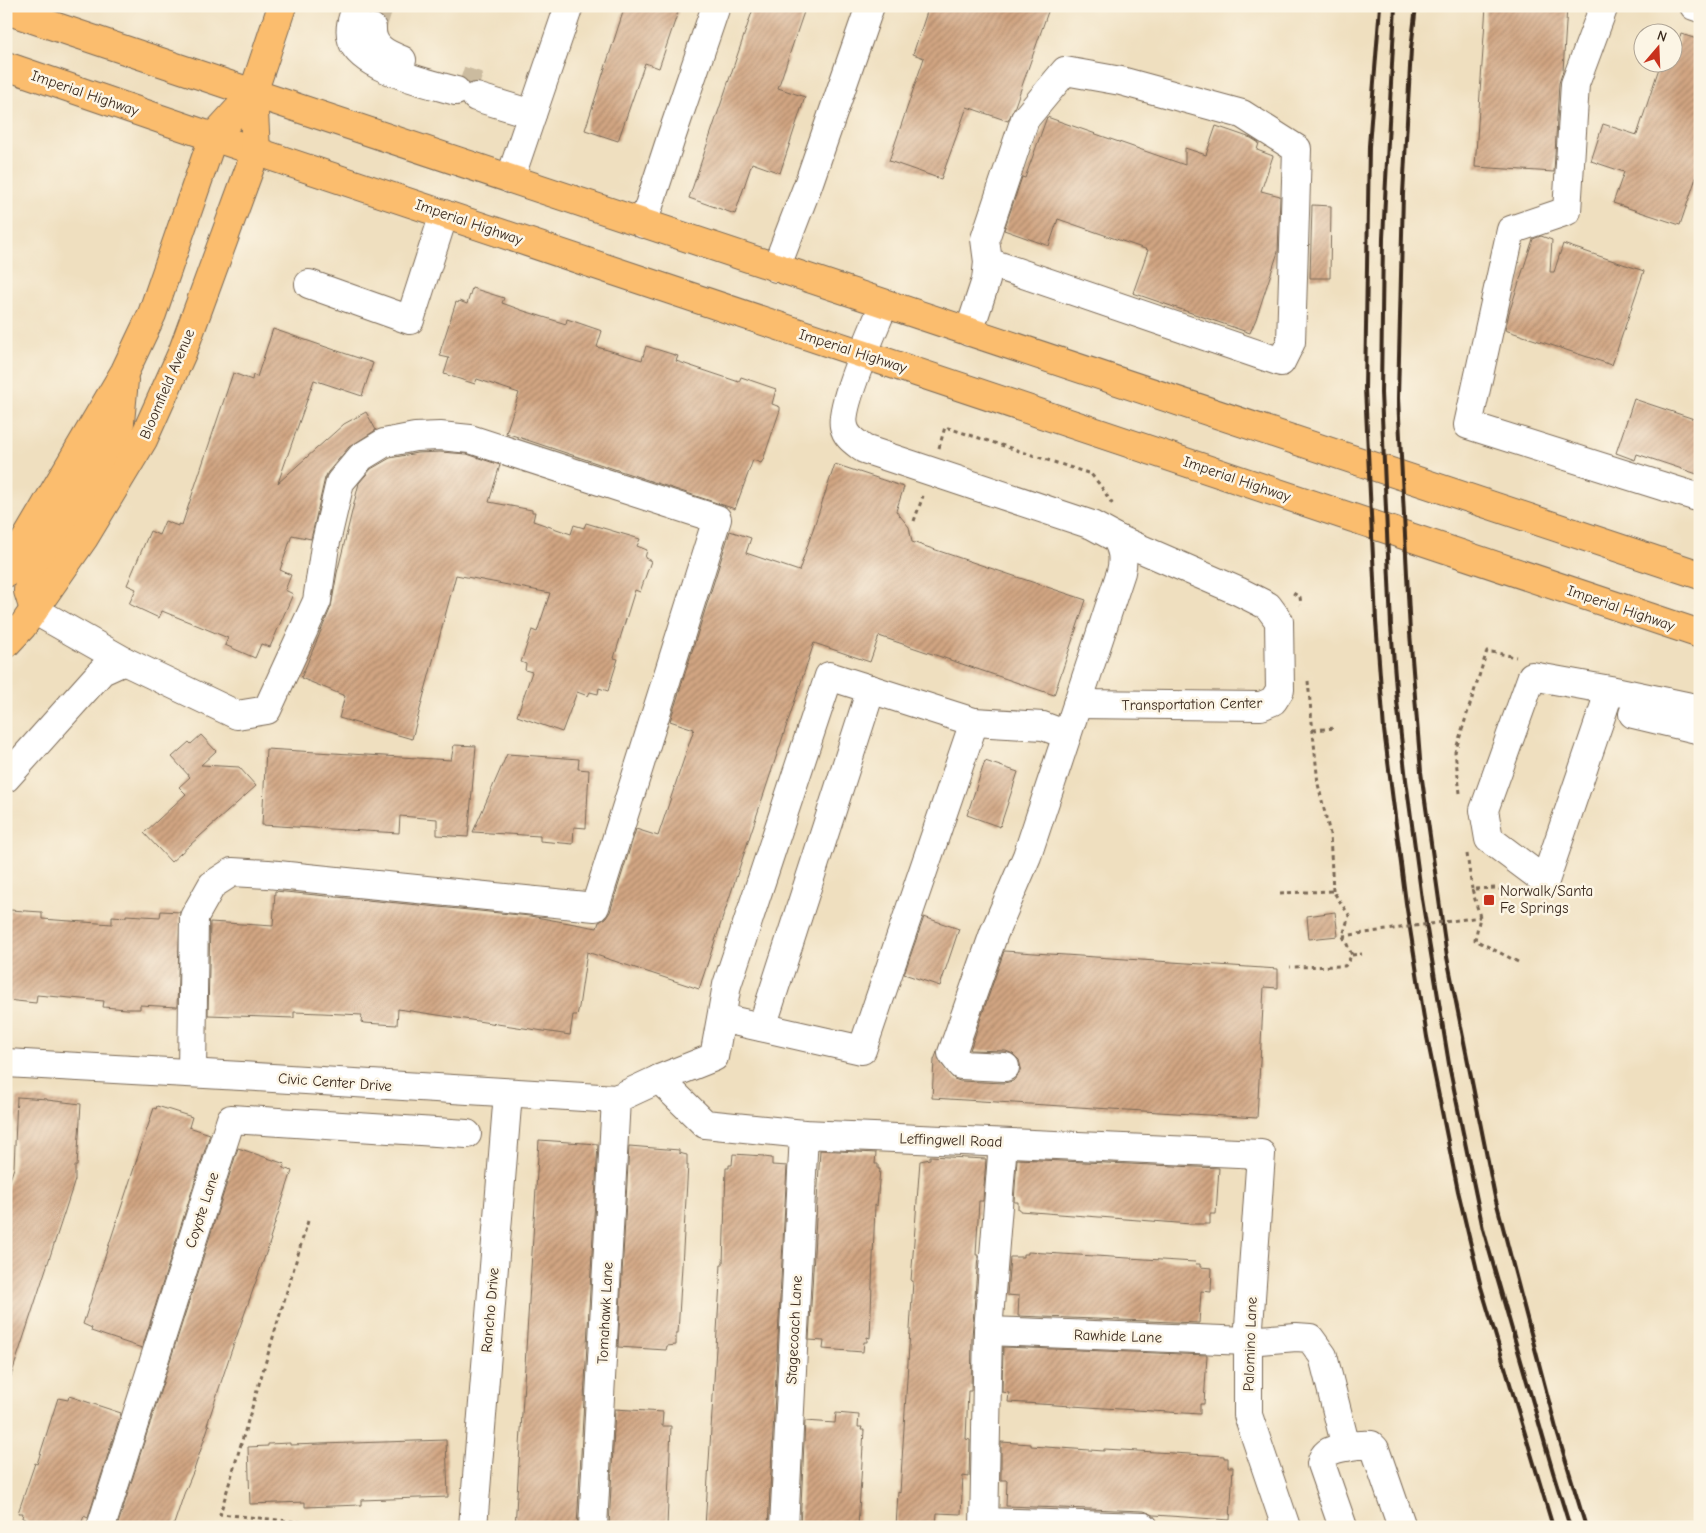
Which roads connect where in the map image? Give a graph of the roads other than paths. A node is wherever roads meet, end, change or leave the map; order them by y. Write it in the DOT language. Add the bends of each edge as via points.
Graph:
graph roads {
  1 [pos="282,6"];
  2 [pos="569,6"];
  3 [pos="716,6"];
  4 [pos="870,6"];
  5 [pos="1604,6"];
  6 [pos="1694,6"];
  7 [pos="1700,8"];
  8 [pos="14,14"];
  9 [pos="364,17"];
  10 [pos="6,66"];
  11 [pos="253,94"];
  12 [pos="532,114"];
  13 [pos="213,137"];
  14 [pos="256,152"];
  15 [pos="510,179"];
  16 [pos="444,214"];
  17 [pos="643,224"];
  18 [pos="988,262"];
  19 [pos="776,268"];
  20 [pos="309,284"];
  21 [pos="884,304"];
  22 [pos="969,332"];
  23 [pos="864,354"];
  24 [pos="125,371"];
  25 [pos="1700,498"];
  26 [pos="1116,538"];
  27 [pos="6,573"];
  28 [pos="1700,575"];
  29 [pos="34,610"];
  30 [pos="1700,634"];
  31 [pos="6,644"];
  32 [pos="124,661"];
  33 [pos="871,689"];
  34 [pos="1610,690"];
  35 [pos="1077,704"];
  36 [pos="1700,709"];
  37 [pos="974,722"];
  38 [pos="1700,730"];
  39 [pos="1067,735"];
  40 [pos="1591,746"];
  41 [pos="6,778"];
  42 [pos="721,1018"];
  43 [pos="762,1027"];
  44 [pos="6,1064"];
  45 [pos="1005,1067"];
  46 [pos="192,1073"];
  47 [pos="659,1079"];
  48 [pos="508,1093"];
  49 [pos="616,1099"];
  50 [pos="467,1134"];
  51 [pos="804,1134"];
  52 [pos="1003,1143"];
  53 [pos="1261,1154"];
  54 [pos="988,1331"];
  55 [pos="1248,1341"];
  56 [pos="1346,1448"];
  57 [pos="984,1524"];
  58 [pos="101,1527"];
  59 [pos="473,1527"];
  60 [pos="593,1527"];
  61 [pos="784,1527"];
  62 [pos="1144,1527"];
  63 [pos="1286,1527"];
  64 [pos="1342,1527"];
  65 [pos="1402,1527"];
  1 -- 11 [label="main road, Bloomfield Avenue"];
  2 -- 12 [label="street"];
  3 -- 17 [label="street"];
  4 -- 19 [label="street"];
  5 -- 25 [label="street" via="1575,84 1567,211 1511,230 1468,425"];
  6 -- 7 [label="street"];
  8 -- 11 [label="main road"];
  9 -- 12 [label="street" via="373,41 386,52 503,105"];
  10 -- 13 [label="main road, Imperial Highway"];
  11 -- 13 [label="main road, Bloomfield Avenue"];
  11 -- 14 [label="main road, Bloomfield Avenue"];
  11 -- 15 [label="main road"];
  12 -- 15 [label="street"];
  13 -- 14 [label="main road, Imperial Highway"];
  13 -- 24 [label="main road, Bloomfield Avenue" via="152,314"];
  14 -- 16 [label="main road, Imperial Highway"];
  14 -- 29 [label="main road, Bloomfield Avenue" via="182,352 143,440 84,538"];
  15 -- 17 [label="main road"];
  16 -- 20 [label="street" via="410,320"];
  16 -- 23 [label="main road, Imperial Highway"];
  17 -- 19 [label="main road"];
  18 -- 18 [label="street" via="985,239 1025,119 1065,71 1121,81 1242,114 1297,148 1291,342 1280,362"];
  18 -- 22 [label="street" via="986,280"];
  19 -- 21 [label="main road"];
  21 -- 22 [label="main road"];
  21 -- 23 [label="street, Transportation Center"];
  22 -- 28 [label="main road"];
  23 -- 26 [label="street, Transportation Center" via="843,419 848,435 864,448 1092,525"];
  23 -- 30 [label="main road, Imperial Highway"];
  24 -- 27 [label="main road, Bloomfield Avenue"];
  24 -- 29 [label="main road" via="119,432 29,579 28,591"];
  26 -- 35 [label="street" via="1123,564"];
  26 -- 35 [label="street, Transportation Center" via="1268,606 1279,621 1280,690 1273,701 1262,706"];
  29 -- 31 [label="main road, Bloomfield Avenue"];
  29 -- 32 [label="street"];
  32 -- 41 [label="street" via="102,671"];
  32 -- 46 [label="street" via="237,715 267,710 317,601 325,546 340,482 361,457 384,443 415,437 470,439 717,519 595,907 232,872 212,885 194,917"];
  33 -- 37 [label="street"];
  33 -- 42 [label="street" via="828,676 727,984"];
  33 -- 43 [label="street"];
  34 -- 36 [label="street"];
  34 -- 40 [label="street"];
  34 -- 40 [label="street" via="1532,676 1484,810 1489,839 1545,880"];
  35 -- 39 [label="street"];
  37 -- 39 [label="street" via="1043,726"];
  37 -- 43 [label="street" via="862,1050"];
  38 -- 40 [label="street" via="1617,712"];
  39 -- 45 [label="street" via="1027,856 994,933 952,1053 960,1065"];
  42 -- 43 [label="street"];
  42 -- 47 [label="street, Civic Center Drive" via="714,1057"];
  44 -- 46 [label="street, Civic Center Drive"];
  46 -- 48 [label="street, Civic Center Drive"];
  47 -- 49 [label="street, Civic Center Drive"];
  47 -- 51 [label="street, Leffingwell Road" via="705,1124"];
  48 -- 49 [label="street, Civic Center Drive"];
  48 -- 59 [label="street, Rancho Drive"];
  49 -- 60 [label="street, Tomahawk Lane"];
  50 -- 58 [label="street, Coyote Lane" via="231,1118"];
  51 -- 52 [label="street, Leffingwell Road"];
  51 -- 61 [label="street, Stagecoach Lane"];
  52 -- 53 [label="street, Leffingwell Road"];
  52 -- 54 [label="street"];
  53 -- 55 [label="street, Palomino Lane"];
  54 -- 55 [label="street, Rawhide Lane"];
  54 -- 57 [label="street"];
  55 -- 56 [label="street, Rawhide Lane" via="1310,1338 1323,1356"];
  55 -- 63 [label="street, Palomino Lane" via="1248,1416"];
  56 -- 64 [label="street" via="1328,1452 1321,1464"];
  56 -- 65 [label="street" via="1364,1444 1375,1448"];
  57 -- 62 [label="street"];
}
